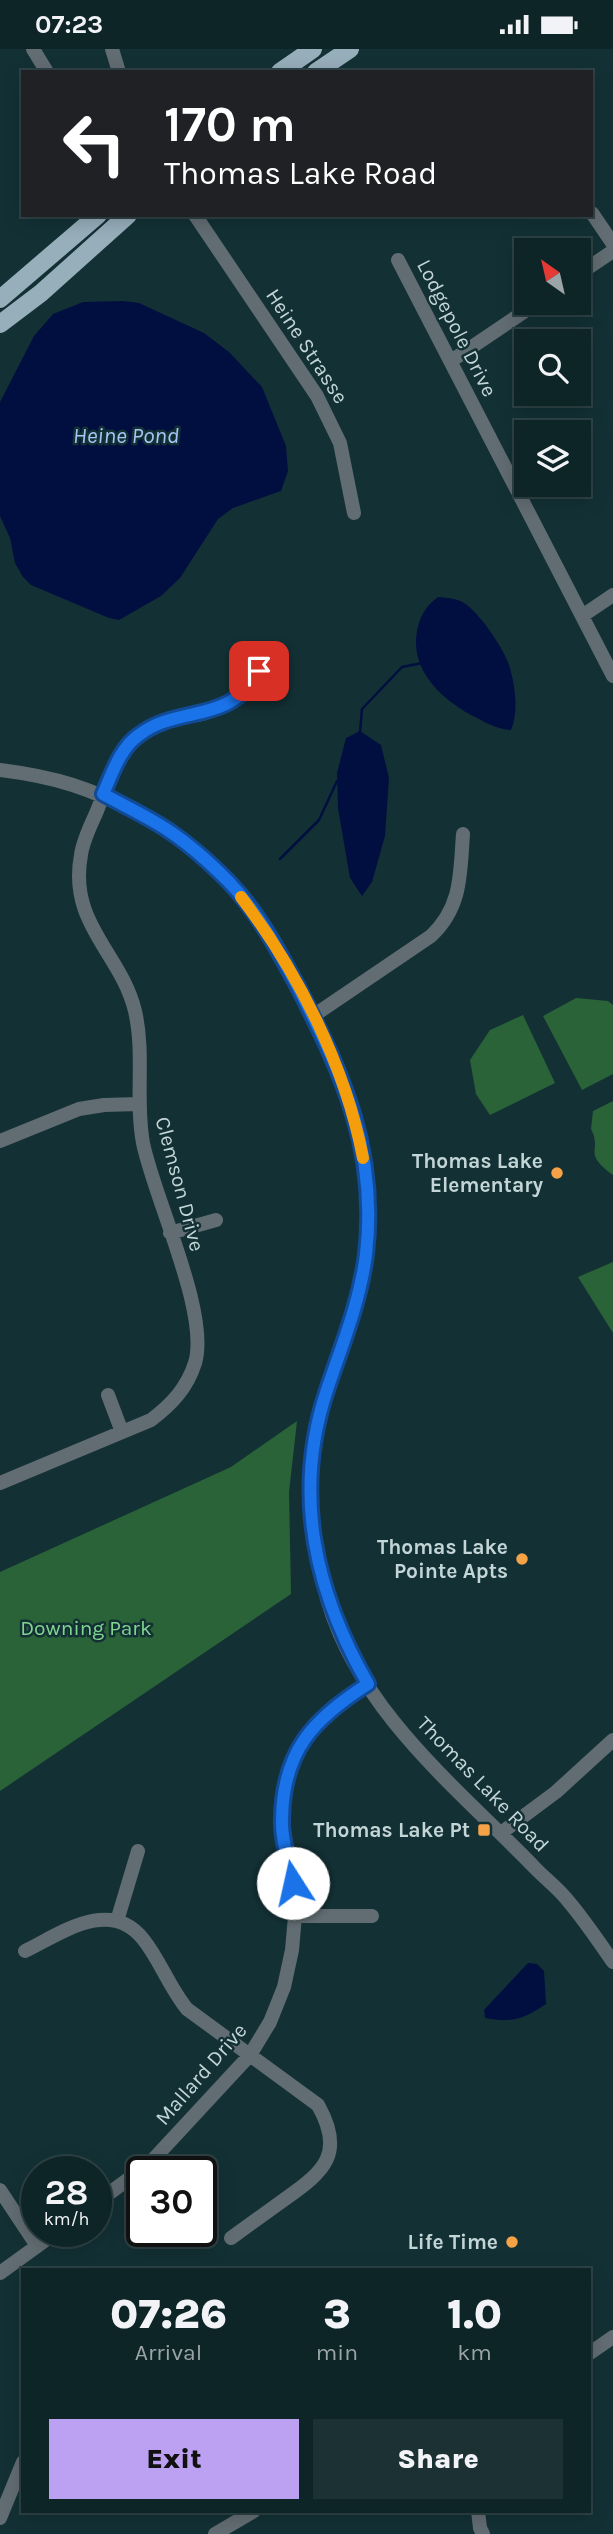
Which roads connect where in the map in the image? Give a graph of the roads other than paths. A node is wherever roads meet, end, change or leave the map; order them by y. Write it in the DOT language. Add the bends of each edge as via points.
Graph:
graph roads {
  1 [pos="33,49"];
  2 [pos="112,49"];
  3 [pos="313,49"];
  4 [pos="350,49"];
  5 [pos="46,70"];
  6 [pos="118,70"];
  7 [pos="284,70"];
  8 [pos="319,70"];
  9 [pos="593,214"];
  10 [pos="96,217"];
  11 [pos="126,217"];
  12 [pos="196,217"];
  13 [pos="613,244"];
  14 [pos="613,251"];
  15 [pos="398,260"];
  16 [pos="592,265"];
  17 [pos="0,299"];
  18 [pos="519,315"];
  19 [pos="0,324"];
  20 [pos="451,361"];
  21 [pos="514,471"];
  22 [pos="527,497"];
  23 [pos="354,513"];
  24 [pos="613,595"];
  25 [pos="582,616"];
  26 [pos="266,659"];
  27 [pos="613,676"];
  28 [pos="0,770"];
  29 [pos="103,794"];
  30 [pos="463,834"];
  31 [pos="313,1016"];
  32 [pos="138,1104"];
  33 [pos="0,1141"];
  34 [pos="216,1220"];
  35 [pos="170,1233"];
  36 [pos="108,1395"];
  37 [pos="122,1432"];
  38 [pos="0,1483"];
  39 [pos="368,1684"];
  40 [pos="613,1740"];
  41 [pos="501,1833"];
  42 [pos="138,1851"];
  43 [pos="295,1916"];
  44 [pos="372,1916"];
  45 [pos="117,1921"];
  46 [pos="25,1951"];
  47 [pos="613,1962"];
  48 [pos="250,2055"];
  49 [pos="0,2190"];
  50 [pos="112,2191"];
  51 [pos="21,2222"];
  52 [pos="231,2238"];
  53 [pos="36,2247"];
  54 [pos="0,2273"];
  55 [pos="613,2337"];
  56 [pos="591,2353"];
  57 [pos="21,2467"];
  58 [pos="251,2513"];
  59 [pos="478,2513"];
  60 [pos="0,2518"];
  61 [pos="215,2534"];
  62 [pos="483,2534"];
  1 -- 5 [label="street"];
  2 -- 6 [label="street"];
  3 -- 7 [label="main road"];
  4 -- 8 [label="main road"];
  9 -- 13 [label="street"];
  10 -- 17 [label="main road"];
  11 -- 19 [label="main road"];
  12 -- 23 [label="street, Heine Strasse" via="331,422 340,443"];
  14 -- 16 [label="street"];
  15 -- 20 [label="street, Lodgepole Drive"];
  18 -- 20 [label="street"];
  20 -- 21 [label="street, Lodgepole Drive"];
  22 -- 25 [label="street, Lodgepole Drive"];
  24 -- 25 [label="street"];
  25 -- 27 [label="street, Lodgepole Drive"];
  26 -- 29 [label="street, Clemson Drive" via="252,684 228,704 164,720 137,735 119,758"];
  28 -- 29 [label="street, Thomas Lake Road" via="46,776"];
  29 -- 31 [label="street, Thomas Lake Road" via="172,832 229,882 271,937"];
  29 -- 32 [label="street, Clemson Drive" via="81,854 78,887 85,913 134,1010"];
  30 -- 31 [label="street" via="458,895 444,924"];
  31 -- 39 [label="street, Thomas Lake Road" via="355,1117 368,1213 360,1288 316,1433 312,1524 329,1607"];
  32 -- 33 [label="street" via="79,1109"];
  32 -- 35 [label="street, Clemson Drive" via="143,1145"];
  34 -- 35 [label="street"];
  35 -- 37 [label="street, Clemson Drive" via="196,1320 196,1360 171,1405"];
  36 -- 37 [label="street"];
  37 -- 38 [label="street, Clemson Drive"];
  39 -- 41 [label="street, Thomas Lake Road" via="428,1764"];
  39 -- 43 [label="street, Mallard Drive" via="316,1724 298,1748 287,1774 282,1820"];
  40 -- 41 [label="street"];
  41 -- 47 [label="street, Thomas Lake Road" via="568,1901"];
  42 -- 45 [label="street"];
  43 -- 44 [label="street"];
  43 -- 48 [label="street, Mallard Drive" via="284,1987 271,2022"];
  45 -- 46 [label="street" via="84,1922"];
  45 -- 48 [label="street" via="143,1939 187,2009"];
  48 -- 50 [label="street, Mallard Drive" via="149,2164"];
  48 -- 52 [label="street" via="318,2105 329,2124 330,2145 325,2164 314,2178"];
  49 -- 51 [label="street"];
  53 -- 54 [label="street"];
  55 -- 56 [label="street"];
  57 -- 60 [label="street"];
  58 -- 61 [label="street"];
  59 -- 62 [label="street"];
}
